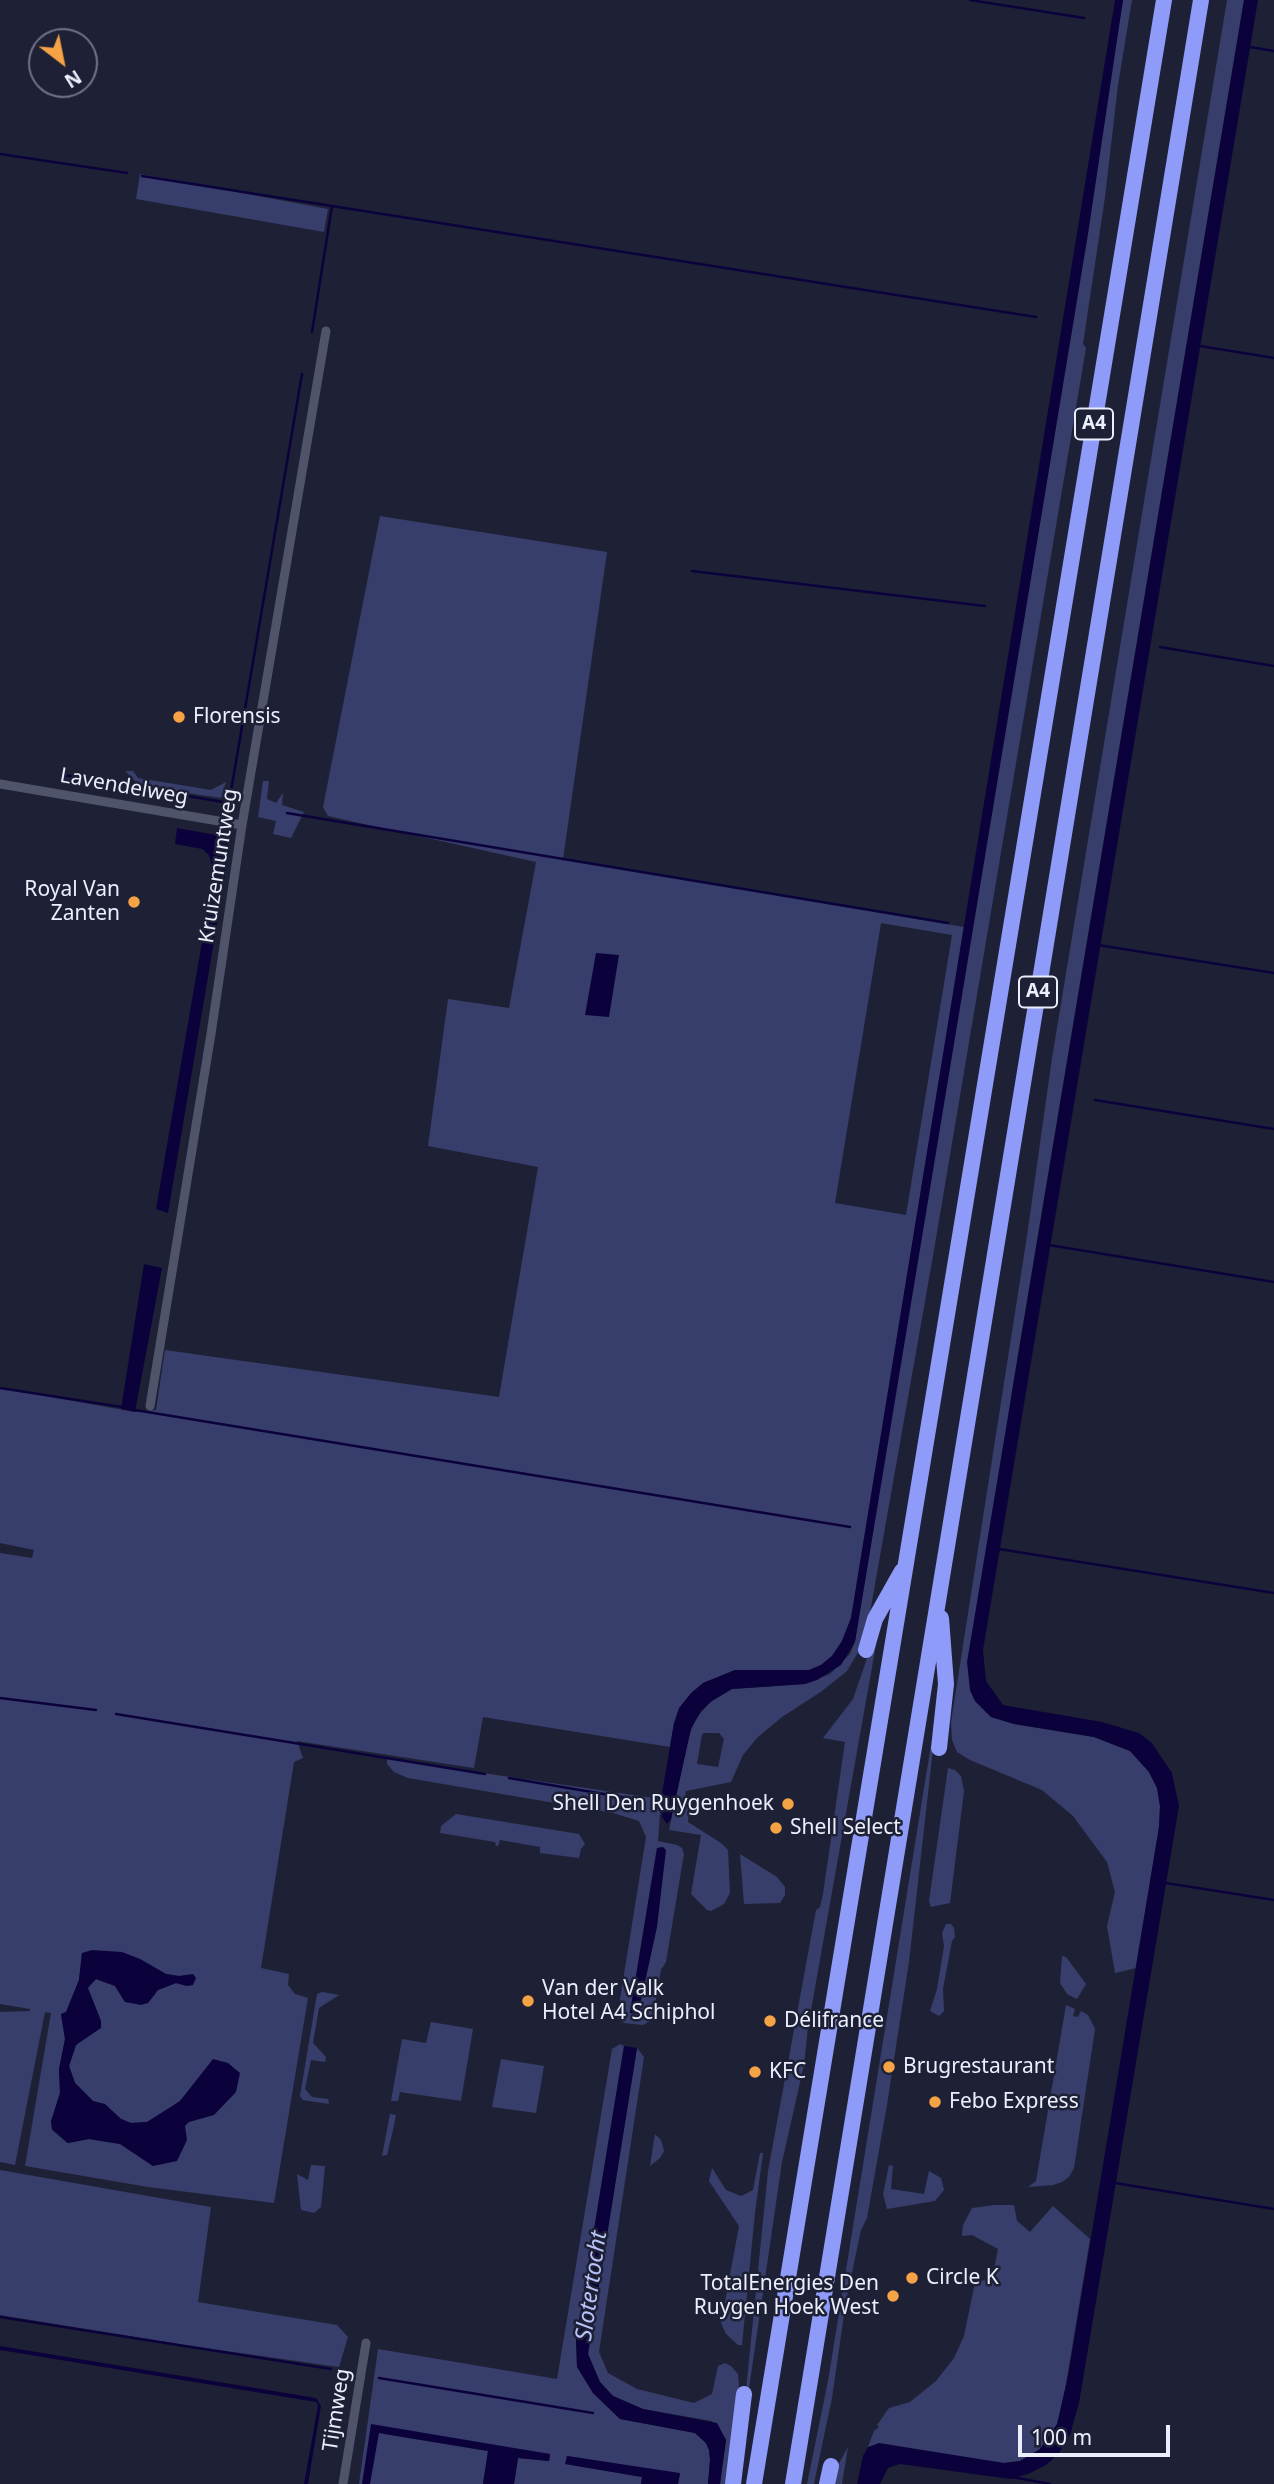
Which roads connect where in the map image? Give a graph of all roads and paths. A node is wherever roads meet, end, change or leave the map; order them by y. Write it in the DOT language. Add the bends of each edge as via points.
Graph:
graph roads {
  1 [pos="1164,0"];
  2 [pos="1201,0"];
  3 [pos="326,331"];
  4 [pos="0,783"];
  5 [pos="242,825"];
  6 [pos="150,1406"];
  7 [pos="908,1560"];
  8 [pos="939,1592"];
  9 [pos="866,1650"];
  10 [pos="939,1748"];
  11 [pos="366,2343"];
  12 [pos="744,2394"];
  13 [pos="831,2466"];
  14 [pos="343,2484"];
  15 [pos="733,2484"];
  16 [pos="754,2484"];
  17 [pos="793,2484"];
  18 [pos="827,2484"];
  1 -- 7 [label="highway, A4"];
  2 -- 8 [label="highway, A4"];
  3 -- 5 [label="street, Kruizemuntweg"];
  4 -- 5 [label="street, Lavendelweg"];
  5 -- 6 [label="street, Kruizemuntweg"];
  7 -- 9 [label="highway, A4" via="875,1619"];
  7 -- 16 [label="highway, A4"];
  8 -- 10 [label="highway, A4" via="946,1684"];
  8 -- 17 [label="highway, A4"];
  11 -- 14 [label="street, Tijmweg"];
  12 -- 15 [label="highway"];
  13 -- 18 [label="highway"];
}
